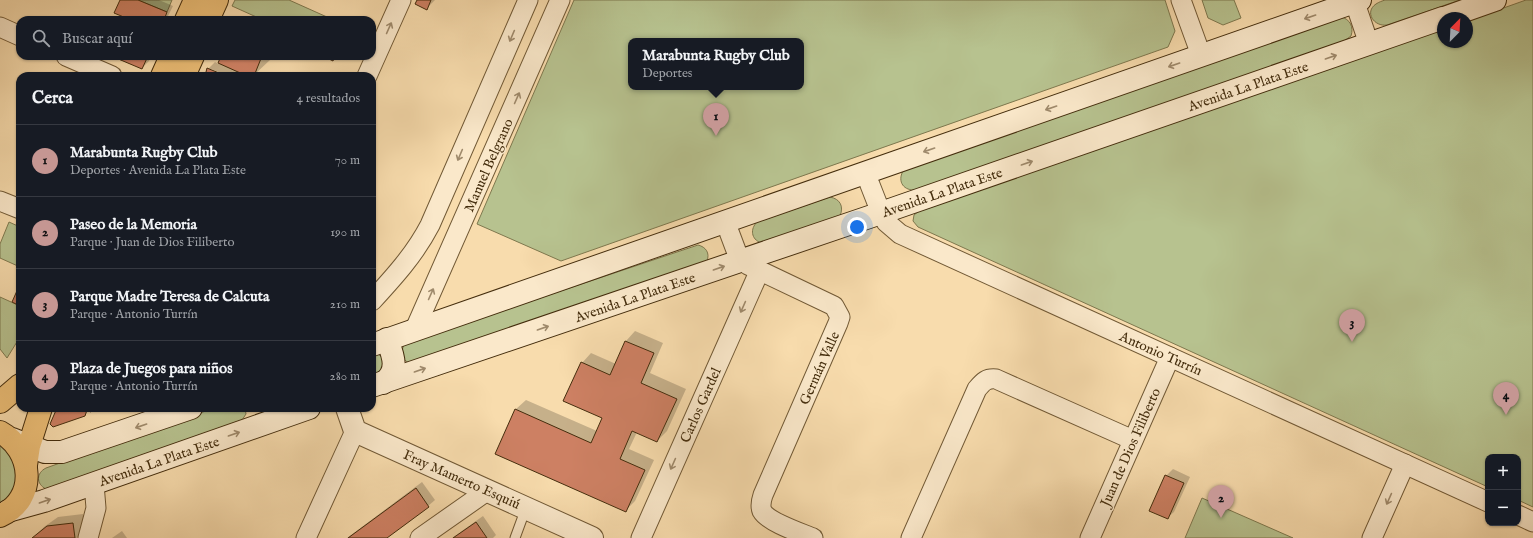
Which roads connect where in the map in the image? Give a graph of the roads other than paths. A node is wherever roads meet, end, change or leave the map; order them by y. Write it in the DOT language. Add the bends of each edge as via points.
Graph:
graph roads {
  1 [pos="195,0"];
  2 [pos="217,0"];
  3 [pos="401,0"];
  4 [pos="528,0"];
  5 [pos="560,0"];
  6 [pos="1181,0"];
  7 [pos="1495,0"];
  8 [pos="1356,1"];
  9 [pos="1460,12"];
  10 [pos="188,16"];
  11 [pos="210,16"];
  12 [pos="1437,20"];
  13 [pos="0,27"];
  14 [pos="16,34"];
  15 [pos="1369,44"];
  16 [pos="376,56"];
  17 [pos="1200,56"];
  18 [pos="75,60"];
  19 [pos="169,60"];
  20 [pos="191,60"];
  21 [pos="374,60"];
  22 [pos="103,72"];
  23 [pos="164,72"];
  24 [pos="186,72"];
  25 [pos="369,72"];
  26 [pos="865,172"];
  27 [pos="0,201"];
  28 [pos="16,207"];
  29 [pos="881,214"];
  30 [pos="726,221"];
  31 [pos="751,266"];
  32 [pos="376,296"];
  33 [pos="415,329"];
  34 [pos="380,342"];
  35 [pos="1170,357"];
  36 [pos="377,384"];
  37 [pos="16,388"];
  38 [pos="0,402"];
  39 [pos="40,412"];
  40 [pos="179,412"];
  41 [pos="258,412"];
  42 [pos="298,412"];
  43 [pos="348,412"];
  44 [pos="275,420"];
  45 [pos="355,430"];
  46 [pos="5,434"];
  47 [pos="1133,440"];
  48 [pos="28,456"];
  49 [pos="1405,464"];
  50 [pos="94,484"];
  51 [pos="487,491"];
  52 [pos="1485,501"];
  53 [pos="526,508"];
  54 [pos="4,514"];
  55 [pos="1521,516"];
  56 [pos="546,517"];
  57 [pos="1533,522"];
  58 [pos="88,538"];
  59 [pos="306,538"];
  60 [pos="420,538"];
  61 [pos="515,538"];
  62 [pos="561,538"];
  63 [pos="592,538"];
  64 [pos="641,538"];
  65 [pos="813,538"];
  66 [pos="911,538"];
  67 [pos="1090,538"];
  68 [pos="1372,538"];
  1 -- 10 [label="main road"];
  2 -- 11 [label="main road"];
  16 -- 3 [label="street, one-way"];
  4 -- 32 [label="street, Manuel Belgrano, one-way" via="430,225 408,260"];
  33 -- 5 [label="street, Manuel Belgrano, one-way"];
  6 -- 17 [label="street"];
  7 -- 9 [label="main road, Avenida La Plata Este"];
  8 -- 15 [label="street"];
  8 -- 17 [label="main road, one-way"];
  12 -- 15 [label="main road, Avenida La Plata Este"];
  13 -- 14 [label="street"];
  29 -- 15 [label="main road, Avenida La Plata Este, one-way"];
  17 -- 26 [label="main road, one-way"];
  18 -- 22 [label="street"];
  19 -- 23 [label="main road"];
  20 -- 24 [label="main road"];
  25 -- 21 [label="street, one-way"];
  26 -- 29 [label="street, Antonio Turrín"];
  26 -- 30 [label="main road"];
  27 -- 28 [label="street"];
  29 -- 31 [label="main road, Avenida La Plata Este"];
  29 -- 35 [label="street, Antonio Turrín" via="900,234"];
  30 -- 31 [label="street" via="734,248"];
  30 -- 33 [label="main road"];
  36 -- 31 [label="main road, Avenida La Plata Este, one-way"];
  31 -- 64 [label="street, Carlos Gardel, one-way"];
  31 -- 65 [label="street, Germán Valle" via="834,306 840,317 761,504 762,511 769,518"];
  33 -- 34 [label="main road"];
  34 -- 36 [label="main road" via="393,355 394,368 390,377"];
  35 -- 47 [label="street, Juan de Dios Filiberto"];
  35 -- 49 [label="street, Antonio Turrín"];
  37 -- 38 [label="main road"];
  39 -- 48 [label="main road"];
  40 -- 48 [label="main road, one-way" via="70,450"];
  41 -- 44 [label="main road" via="266,419"];
  42 -- 44 [label="main road, Avenida La Plata Este"];
  43 -- 45 [label="main road"];
  50 -- 44 [label="main road, Avenida La Plata Este, one-way"];
  45 -- 51 [label="main road, Fray Mamerto Esquiú"];
  45 -- 59 [label="street"];
  46 -- 48 [label="main road"];
  47 -- 66 [label="street" via="996,379 988,378 977,389"];
  47 -- 67 [label="street, Juan de Dios Filiberto"];
  48 -- 54 [label="main road" via="24,490 19,500"];
  49 -- 52 [label="street, Antonio Turrín"];
  49 -- 68 [label="street, one-way"];
  54 -- 50 [label="main road, Avenida La Plata Este, one-way"];
  50 -- 58 [label="street" via="96,508"];
  51 -- 53 [label="main road, Fray Mamerto Esquiú"];
  51 -- 60 [label="street"];
  53 -- 56 [label="main road, Fray Mamerto Esquiú"];
  53 -- 61 [label="lane"];
  55 -- 57 [label="street"];
  56 -- 62 [label="street"];
  56 -- 63 [label="main road, Fray Mamerto Esquiú"];
}
